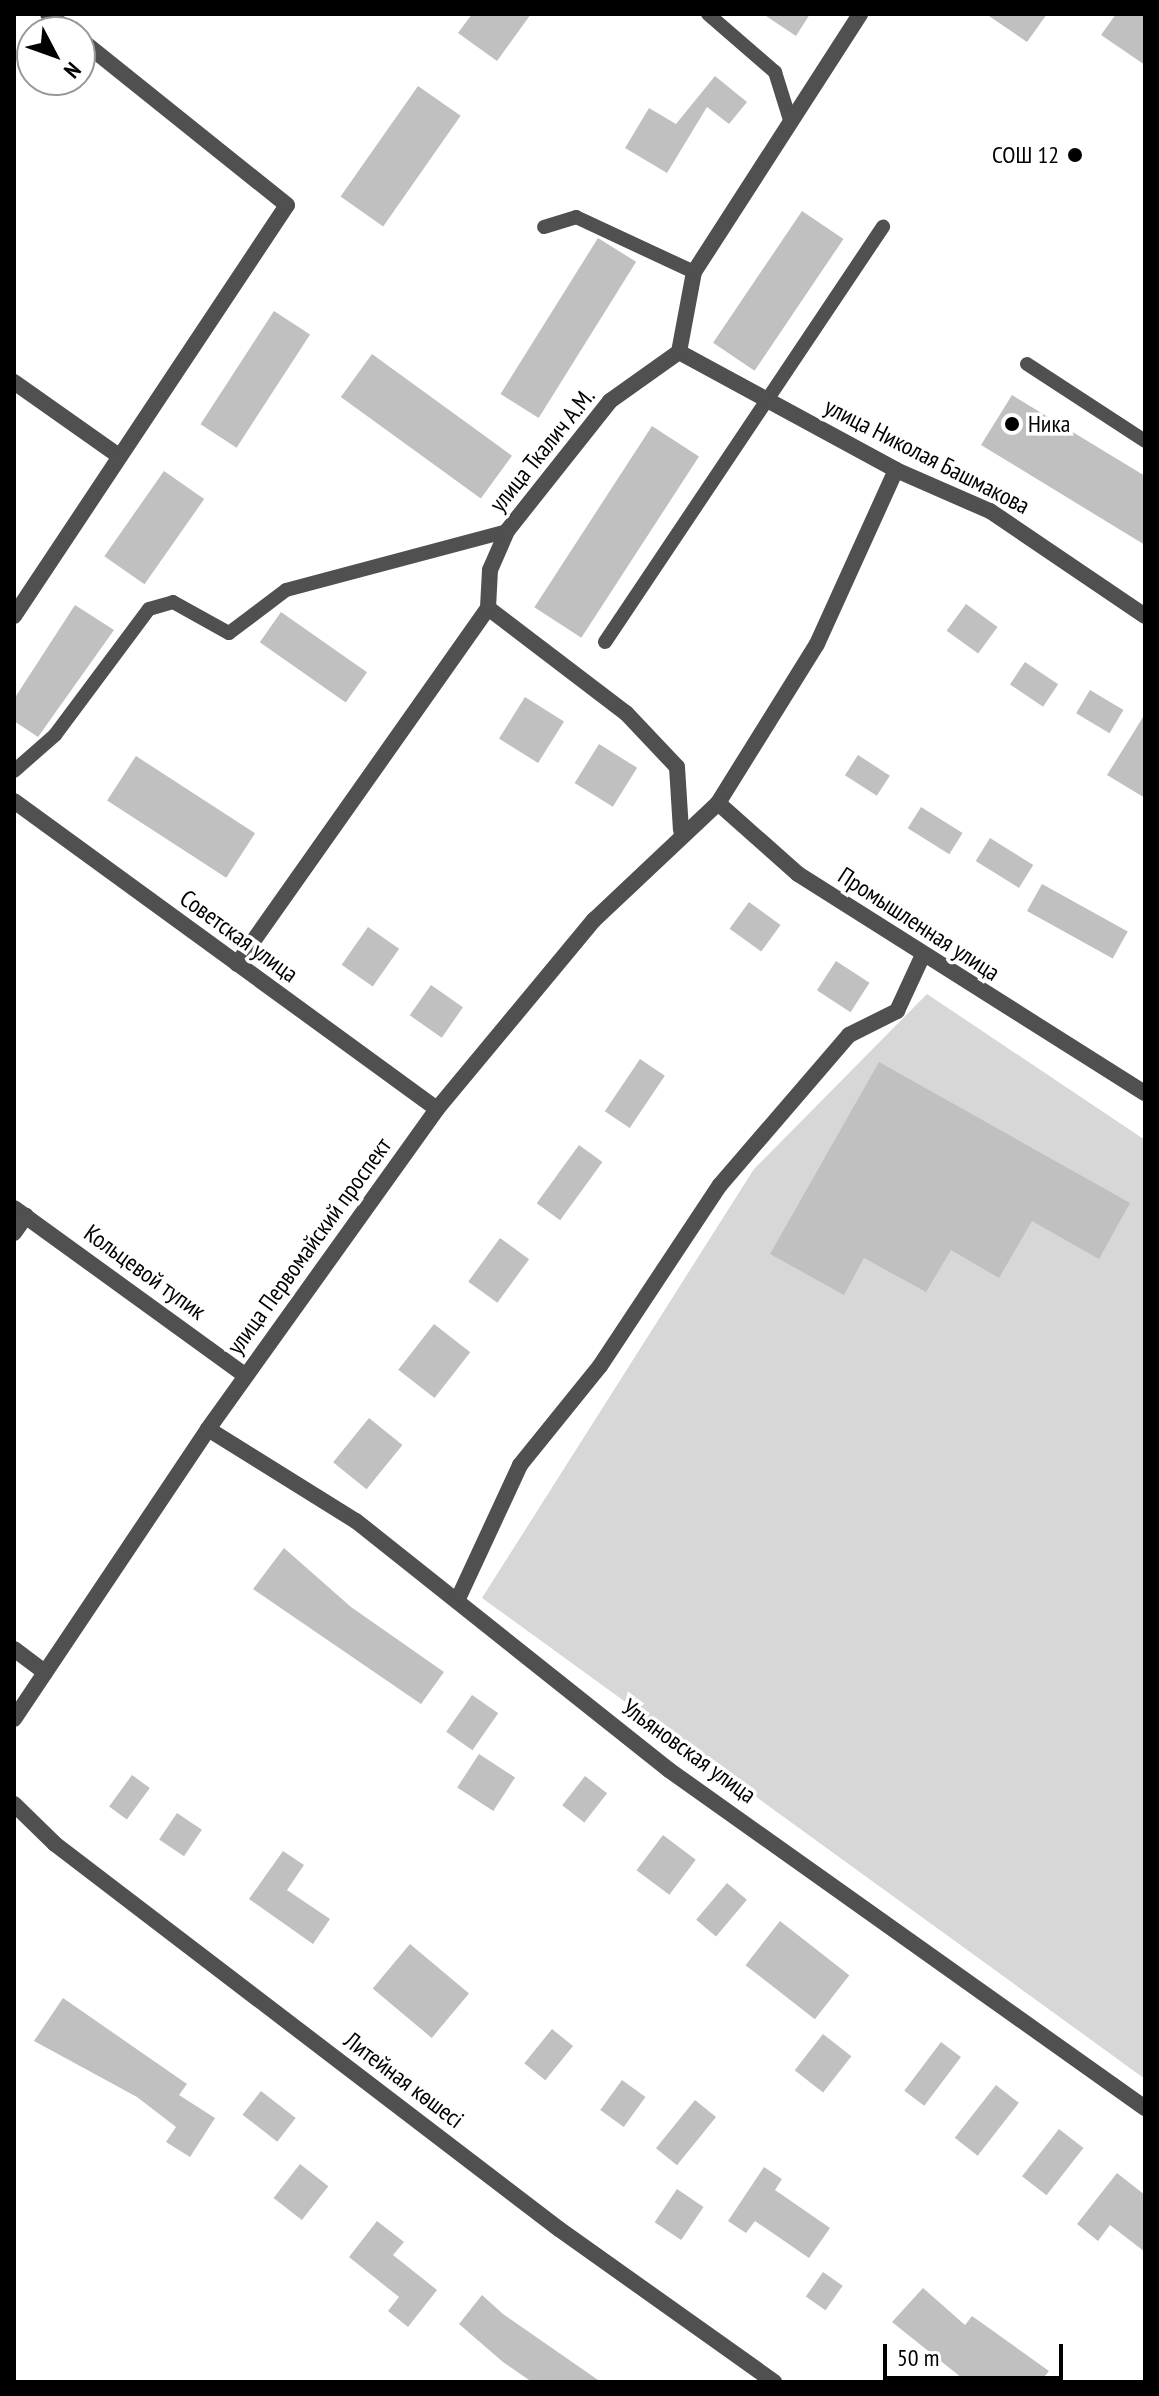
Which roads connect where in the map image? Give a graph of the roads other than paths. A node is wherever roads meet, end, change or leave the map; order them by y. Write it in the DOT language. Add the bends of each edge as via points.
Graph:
graph roads {
  1 [pos="708,14"];
  2 [pos="860,14"];
  3 [pos="96,52"];
  4 [pos="791,123"];
  5 [pos="544,227"];
  6 [pos="883,227"];
  7 [pos="694,272"];
  8 [pos="679,352"];
  9 [pos="1027,364"];
  10 [pos="14,382"];
  11 [pos="769,401"];
  12 [pos="1145,441"];
  13 [pos="119,456"];
  14 [pos="896,470"];
  15 [pos="507,531"];
  16 [pos="488,608"];
  17 [pos="14,616"];
  18 [pos="1145,616"];
  19 [pos="605,642"];
  20 [pos="14,771"];
  21 [pos="14,801"];
  22 [pos="718,803"];
  23 [pos="681,830"];
  24 [pos="922,957"];
  25 [pos="237,964"];
  26 [pos="1145,1093"];
  27 [pos="437,1109"];
  28 [pos="20,1212"];
  29 [pos="14,1233"];
  30 [pos="246,1376"];
  31 [pos="208,1429"];
  32 [pos="457,1601"];
  33 [pos="14,1649"];
  34 [pos="45,1672"];
  35 [pos="14,1719"];
  36 [pos="14,1804"];
  37 [pos="1145,2108"];
  38 [pos="774,2382"];
  1 -- 4 [label="lane" via="775,72"];
  2 -- 4 [label="street"];
  3 -- 13 [label="street" via="287,205"];
  4 -- 7 [label="street"];
  5 -- 7 [label="lane" via="576,217"];
  6 -- 11 [label="lane"];
  7 -- 8 [label="street"];
  8 -- 11 [label="street, улица Николая Башмакова"];
  8 -- 15 [label="street, улица Ткалич А.М." via="610,401"];
  9 -- 12 [label="lane"];
  10 -- 13 [label="street"];
  11 -- 14 [label="street, улица Николая Башмакова"];
  11 -- 19 [label="lane"];
  13 -- 17 [label="street"];
  14 -- 18 [label="street, улица Николая Башмакова" via="990,511"];
  14 -- 22 [label="street" via="817,644"];
  15 -- 16 [label="street, улица Ткалич А.М." via="490,570"];
  15 -- 20 [label="lane" via="286,590 229,633 173,602 149,609 55,735"];
  16 -- 23 [label="street" via="626,713 677,767"];
  16 -- 25 [label="street"];
  21 -- 25 [label="street, Советская улица"];
  22 -- 23 [label="street"];
  22 -- 24 [label="street, Промышленная улица" via="798,874"];
  23 -- 27 [label="street, улица Первомайский проспект" via="594,920"];
  24 -- 26 [label="street, Промышленная улица"];
  24 -- 32 [label="street" via="897,1011 849,1035 720,1185 600,1366 520,1465"];
  25 -- 27 [label="street, Советская улица"];
  27 -- 30 [label="street, улица Первомайский проспект"];
  28 -- 29 [label="street"];
  28 -- 30 [label="street, Кольцевой тупик"];
  30 -- 31 [label="street, улица Первомайский проспект"];
  31 -- 32 [label="street, Ульяновская улица" via="356,1521"];
  31 -- 34 [label="street, улица Первомайский проспект"];
  32 -- 37 [label="street, Ульяновская улица" via="669,1770"];
  33 -- 34 [label="street"];
  34 -- 35 [label="street, улица Первомайский проспект"];
  36 -- 38 [label="street, Литейная көшесі" via="55,1844 559,2229"];
}
